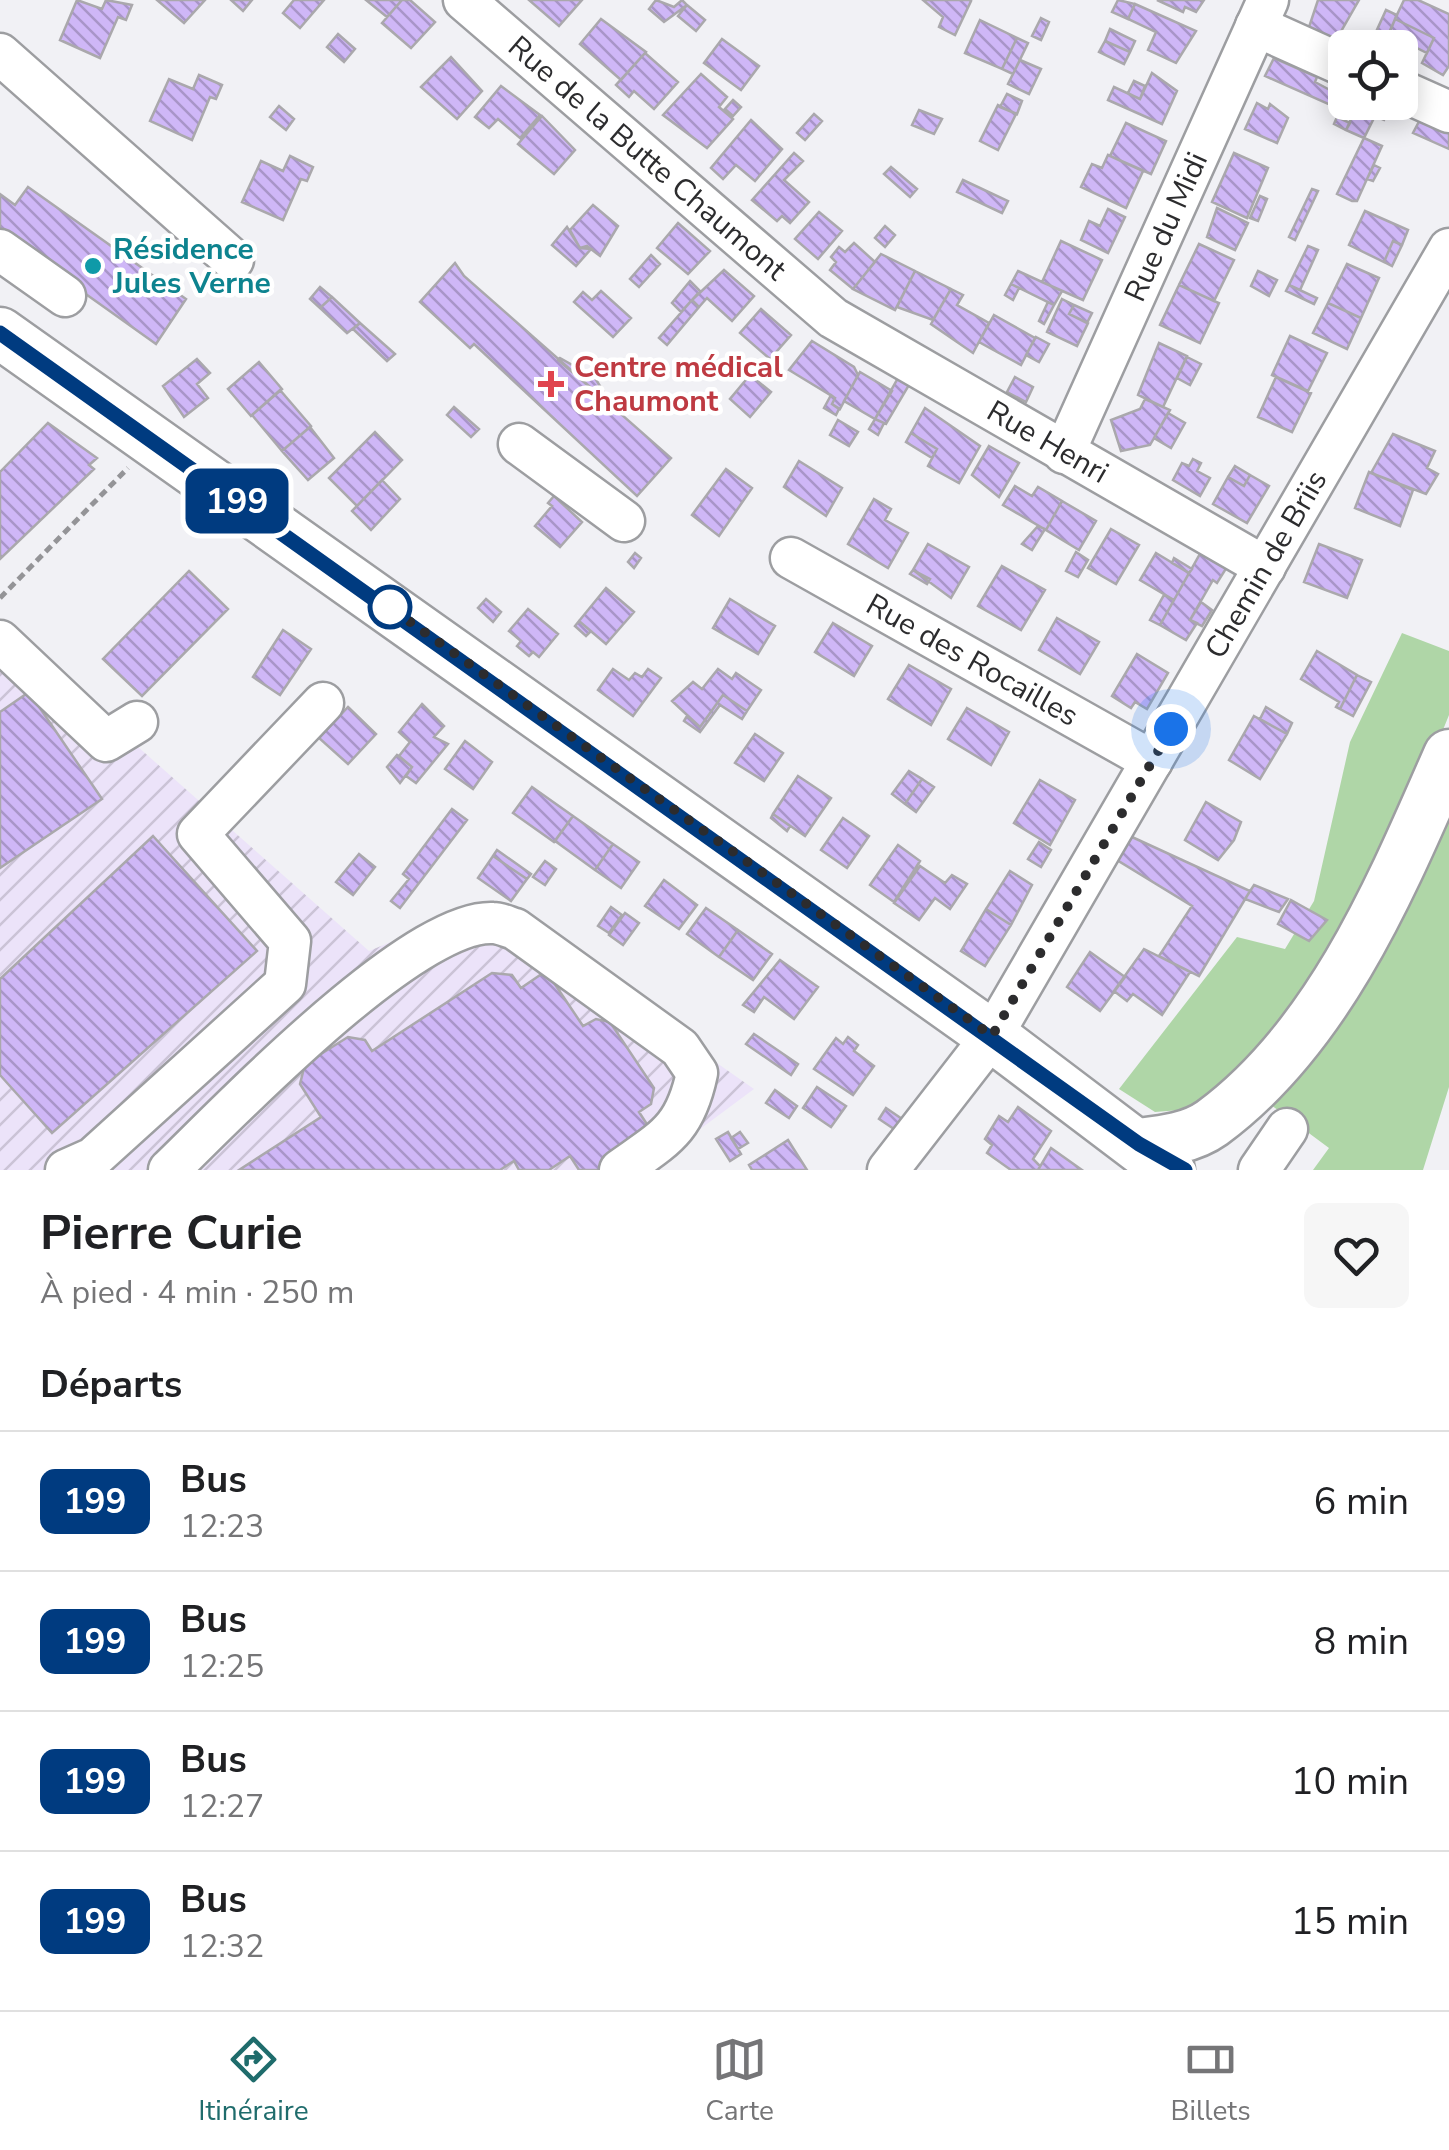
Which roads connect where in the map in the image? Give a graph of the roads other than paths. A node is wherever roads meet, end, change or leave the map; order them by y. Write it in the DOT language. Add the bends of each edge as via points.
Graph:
graph roads {
  1 [pos="464,0"];
  2 [pos="1262,13"];
  3 [pos="0,54"];
  4 [pos="1328,55"];
  5 [pos="1418,98"];
  6 [pos="1449,112"];
  7 [pos="0,250"];
  8 [pos="1449,250"];
  9 [pos="232,260"];
  10 [pos="65,296"];
  11 [pos="833,318"];
  12 [pos="0,333"];
  13 [pos="518,444"];
  14 [pos="1064,453"];
  15 [pos="624,520"];
  16 [pos="791,558"];
  17 [pos="1265,566"];
  18 [pos="0,641"];
  19 [pos="323,703"];
  20 [pos="137,722"];
  21 [pos="1449,755"];
  22 [pos="1152,761"];
  23 [pos="992,1036"];
  24 [pos="1287,1128"];
  25 [pos="1154,1157"];
  26 [pos="66,1170"];
  27 [pos="168,1170"];
  28 [pos="620,1170"];
  29 [pos="888,1170"];
  30 [pos="1186,1170"];
  31 [pos="1259,1170"];
  1 -- 11 [label="street, Rue de la Butte Chaumont"];
  2 -- 4 [label="street"];
  2 -- 14 [label="street, Rue du Midi"];
  3 -- 9 [label="street"];
  5 -- 6 [label="street"];
  7 -- 10 [label="street"];
  8 -- 17 [label="street, Chemin de Briis"];
  11 -- 14 [label="street, Rue Henri"];
  12 -- 23 [label="main road"];
  13 -- 15 [label="street"];
  14 -- 17 [label="street, Rue Henri"];
  16 -- 22 [label="street, Rue des Rocailles"];
  17 -- 22 [label="street, Chemin de Briis"];
  18 -- 20 [label="street" via="106,741"];
  19 -- 26 [label="street" via="198,834 290,941 285,984 93,1158"];
  21 -- 25 [label="main road" via="1338,981 1269,1071 1209,1125"];
  22 -- 23 [label="street, Chemin de Briis"];
  23 -- 25 [label="main road"];
  23 -- 29 [label="street, Chemin de Briis"];
  24 -- 31 [label="street"];
  25 -- 30 [label="main road"];
  27 -- 28 [label="street" via="372,980 469,926 494,922 515,929 680,1048 696,1073 690,1107 676,1131"];
}
